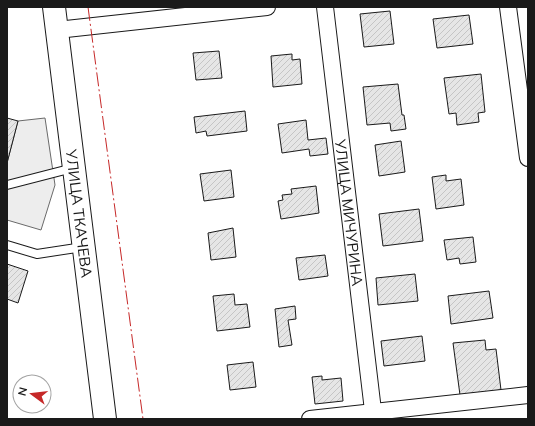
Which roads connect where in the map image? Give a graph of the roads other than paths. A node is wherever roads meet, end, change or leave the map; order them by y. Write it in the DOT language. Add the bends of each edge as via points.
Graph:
graph roads {
  1 [pos="54,7"];
  2 [pos="267,7"];
  3 [pos="325,7"];
  4 [pos="508,7"];
  5 [pos="57,30"];
  6 [pos="528,158"];
  7 [pos="74,168"];
  8 [pos="7,185"];
  9 [pos="7,245"];
  10 [pos="84,247"];
  11 [pos="528,395"];
  12 [pos="374,415"];
  13 [pos="105,419"];
  14 [pos="310,419"];
  1 -- 5 [label="street, УЛИЦА ТКАЧЕВА"];
  2 -- 5 [label="street"];
  3 -- 12 [label="street, УЛИЦА МИЧУРИНА"];
  4 -- 6 [label="street"];
  5 -- 7 [label="street, УЛИЦА ТКАЧЕВА"];
  7 -- 8 [label="lane"];
  7 -- 10 [label="street, УЛИЦА ТКАЧЕВА"];
  9 -- 10 [label="lane" via="37,254"];
  10 -- 13 [label="street, УЛИЦА ТКАЧЕВА"];
  11 -- 12 [label="street"];
  12 -- 14 [label="street"];
}
